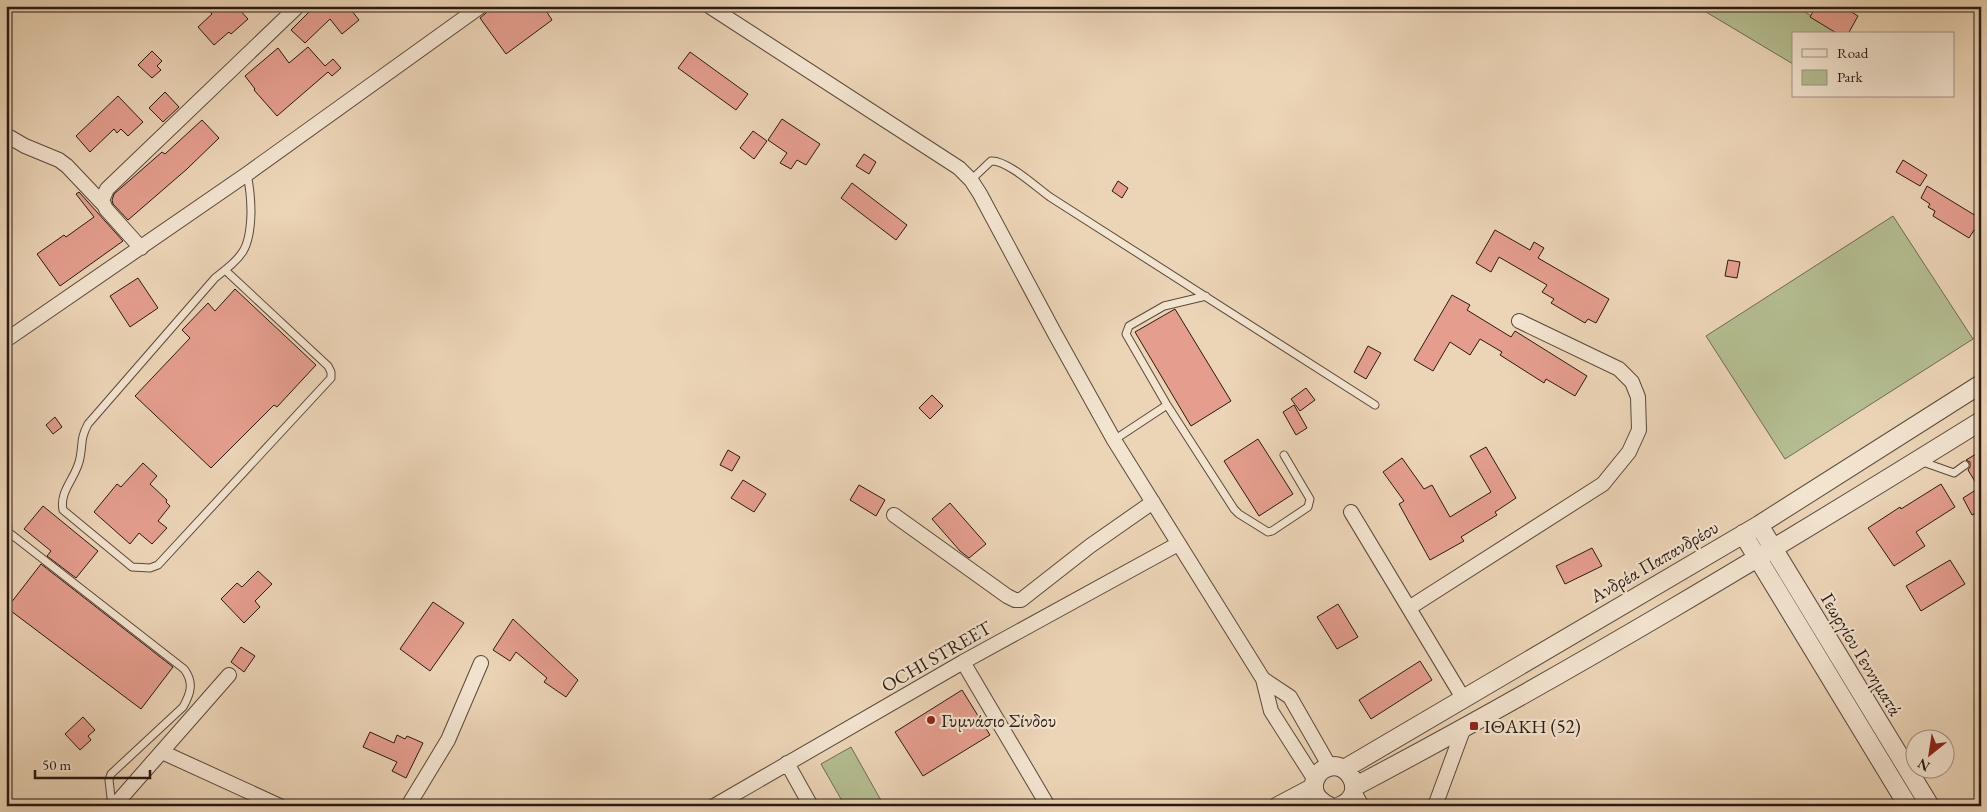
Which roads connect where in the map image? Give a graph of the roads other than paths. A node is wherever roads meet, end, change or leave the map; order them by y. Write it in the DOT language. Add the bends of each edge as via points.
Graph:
graph roads {
  1 [pos="298,6"];
  2 [pos="481,6"];
  3 [pos="709,6"];
  4 [pos="6,135"];
  5 [pos="247,174"];
  6 [pos="971,180"];
  7 [pos="104,205"];
  8 [pos="140,248"];
  9 [pos="224,270"];
  10 [pos="1206,296"];
  11 [pos="1519,321"];
  12 [pos="6,340"];
  13 [pos="1981,384"];
  14 [pos="1168,405"];
  15 [pos="1375,405"];
  16 [pos="1981,421"];
  17 [pos="1114,440"];
  18 [pos="1284,455"];
  19 [pos="1918,460"];
  20 [pos="1965,465"];
  21 [pos="1153,502"];
  22 [pos="1351,512"];
  23 [pos="894,515"];
  24 [pos="6,519"];
  25 [pos="1758,525"];
  26 [pos="7,531"];
  27 [pos="1743,534"];
  28 [pos="1178,544"];
  29 [pos="1774,549"];
  30 [pos="1757,559"];
  31 [pos="1409,608"];
  32 [pos="963,662"];
  33 [pos="481,664"];
  34 [pos="229,675"];
  35 [pos="1263,679"];
  36 [pos="1463,698"];
  37 [pos="1463,730"];
  38 [pos="162,752"];
  39 [pos="787,763"];
  40 [pos="1337,768"];
  41 [pos="1314,784"];
  42 [pos="1357,795"];
  43 [pos="113,806"];
  44 [pos="280,806"];
  45 [pos="408,806"];
  46 [pos="714,806"];
  47 [pos="811,806"];
  48 [pos="1048,806"];
  49 [pos="1278,806"];
  50 [pos="1328,806"];
  51 [pos="1340,806"];
  52 [pos="1435,806"];
  53 [pos="1908,806"];
  54 [pos="1930,806"];
  1 -- 7 [label="street" via="107,189 102,200"];
  2 -- 5 [label="street"];
  3 -- 6 [label="street" via="959,168"];
  4 -- 7 [label="street" via="59,160"];
  5 -- 8 [label="street"];
  5 -- 9 [label="lane" via="251,191 250,236 245,249"];
  6 -- 10 [label="lane" via="991,161 998,161"];
  6 -- 17 [label="street"];
  7 -- 8 [label="street"];
  8 -- 12 [label="street"];
  9 -- 9 [label="lane" via="88,424 81,437 80,460 63,494 63,510 132,567 150,568 158,564 331,378 328,366"];
  10 -- 14 [label="lane" via="1164,306 1126,329"];
  10 -- 15 [label="lane"];
  11 -- 31 [label="street" via="1619,368 1632,382 1638,397 1639,430 1629,452 1603,484"];
  13 -- 25 [label="street, Ανδρέα Παπανδρέου"];
  14 -- 17 [label="lane"];
  14 -- 18 [label="lane" via="1234,509 1268,532 1310,504"];
  16 -- 19 [label="street"];
  17 -- 21 [label="street"];
  19 -- 20 [label="lane" via="1954,473"];
  19 -- 29 [label="street"];
  21 -- 23 [label="street" via="1021,600 1007,596"];
  21 -- 28 [label="street"];
  22 -- 31 [label="street"];
  24 -- 26 [label="lane"];
  25 -- 27 [label="street, Ανδρέα Παπανδρέου"];
  25 -- 29 [label="street, Γεωργίου Γεννηματά"];
  26 -- 43 [label="lane" via="189,676 189,696 183,707 111,774"];
  27 -- 30 [label="street"];
  27 -- 36 [label="street, Ανδρέα Παπανδρέου"];
  28 -- 32 [label="street, OCHI STREET"];
  28 -- 35 [label="street"];
  29 -- 30 [label="street"];
  29 -- 54 [label="street, Γεωργίου Γεννηματά"];
  30 -- 37 [label="street"];
  30 -- 53 [label="street"];
  31 -- 36 [label="street"];
  32 -- 39 [label="street, OCHI STREET"];
  32 -- 48 [label="street"];
  33 -- 45 [label="street" via="448,740"];
  34 -- 38 [label="street"];
  35 -- 40 [label="street" via="1290,696"];
  35 -- 41 [label="street" via="1271,710"];
  36 -- 40 [label="street, Ανδρέα Παπανδρέου"];
  37 -- 42 [label="street"];
  37 -- 52 [label="street"];
  38 -- 43 [label="street"];
  38 -- 44 [label="street"];
  39 -- 46 [label="street, OCHI STREET"];
  39 -- 47 [label="street"];
  40 -- 41 [label="street, Ανδρέα Παπανδρέου" via="1323,769"];
  40 -- 42 [label="street" via="1350,774"];
  41 -- 49 [label="street"];
  41 -- 50 [label="street" via="1318,799"];
  42 -- 51 [label="street"];
}
